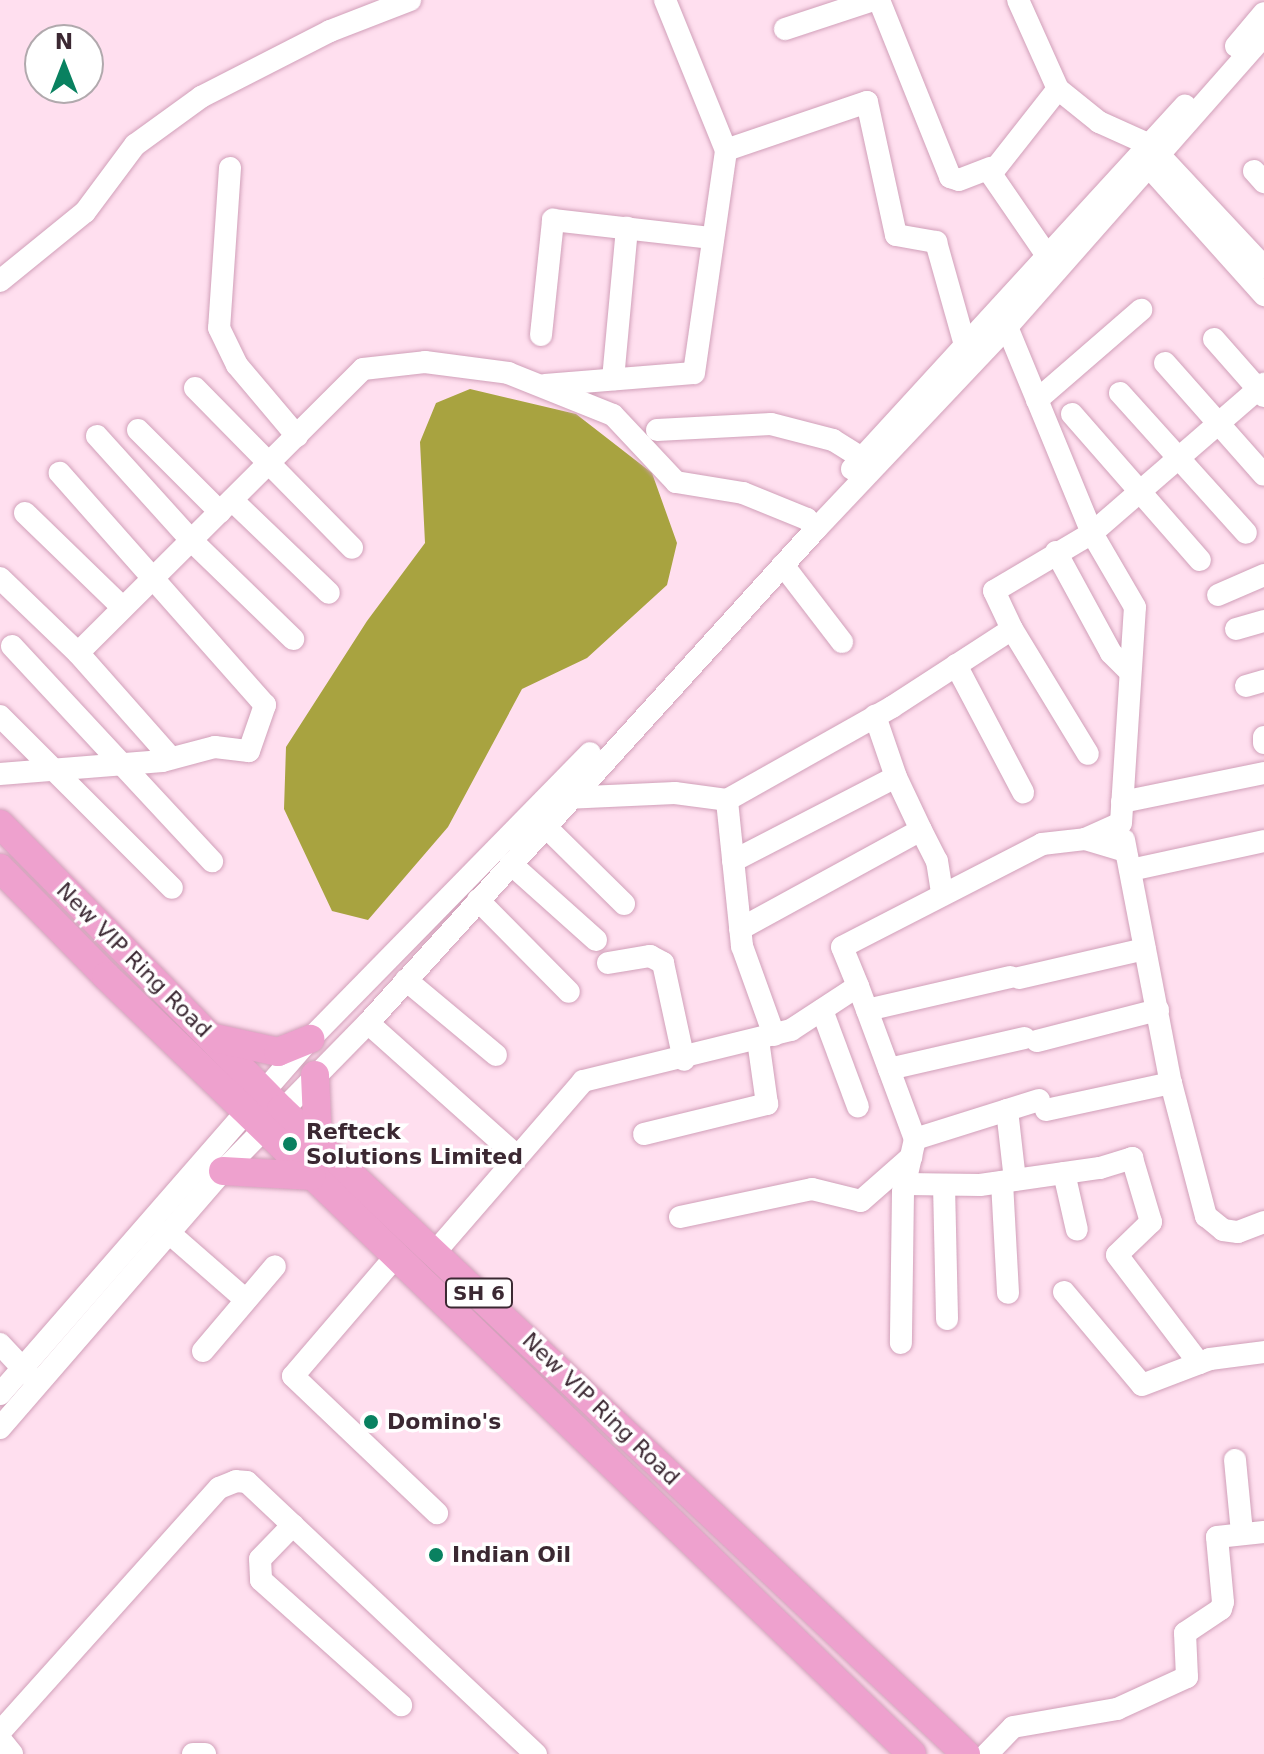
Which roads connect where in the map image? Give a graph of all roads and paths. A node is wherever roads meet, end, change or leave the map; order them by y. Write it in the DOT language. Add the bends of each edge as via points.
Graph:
graph roads {
  1 [pos="410,0"];
  2 [pos="665,0"];
  3 [pos="873,0"];
  4 [pos="879,0"];
  5 [pos="1018,0"];
  6 [pos="1264,13"];
  7 [pos="785,29"];
  8 [pos="1264,36"];
  9 [pos="1058,89"];
  10 [pos="726,150"];
  11 [pos="1150,157"];
  12 [pos="230,168"];
  13 [pos="991,168"];
  14 [pos="627,228"];
  15 [pos="710,238"];
  16 [pos="1048,257"];
  17 [pos="1260,277"];
  18 [pos="0,281"];
  19 [pos="1141,310"];
  20 [pos="1007,327"];
  21 [pos="541,335"];
  22 [pos="1214,339"];
  23 [pos="965,345"];
  24 [pos="1165,363"];
  25 [pos="613,379"];
  26 [pos="540,386"];
  27 [pos="195,388"];
  28 [pos="1262,390"];
  29 [pos="1120,393"];
  30 [pos="1037,400"];
  31 [pos="1072,414"];
  32 [pos="1217,424"];
  33 [pos="138,430"];
  34 [pos="657,430"];
  35 [pos="97,436"];
  36 [pos="297,436"];
  37 [pos="1179,457"];
  38 [pos="862,458"];
  39 [pos="268,464"];
  40 [pos="60,473"];
  41 [pos="1264,475"];
  42 [pos="1138,492"];
  43 [pos="226,506"];
  44 [pos="25,513"];
  45 [pos="811,524"];
  46 [pos="1092,533"];
  47 [pos="1246,533"];
  48 [pos="192,541"];
  49 [pos="352,548"];
  50 [pos="1056,552"];
  51 [pos="1200,560"];
  52 [pos="783,565"];
  53 [pos="1264,575"];
  54 [pos="157,577"];
  55 [pos="0,578"];
  56 [pos="329,593"];
  57 [pos="1218,595"];
  58 [pos="123,608"];
  59 [pos="1264,621"];
  60 [pos="1012,629"];
  61 [pos="1236,629"];
  62 [pos="293,639"];
  63 [pos="842,642"];
  64 [pos="12,646"];
  65 [pos="78,653"];
  66 [pos="956,665"];
  67 [pos="1130,672"];
  68 [pos="0,716"];
  69 [pos="875,716"];
  70 [pos="1264,737"];
  71 [pos="1264,743"];
  72 [pos="1088,754"];
  73 [pos="171,758"];
  74 [pos="125,763"];
  75 [pos="49,769"];
  76 [pos="1264,773"];
  77 [pos="0,774"];
  78 [pos="896,777"];
  79 [pos="1023,792"];
  80 [pos="571,797"];
  81 [pos="547,800"];
  82 [pos="727,800"];
  83 [pos="1121,813"];
  84 [pos="0,824"];
  85 [pos="545,826"];
  86 [pos="921,830"];
  87 [pos="1085,839"];
  88 [pos="1264,841"];
  89 [pos="212,861"];
  90 [pos="733,861"];
  91 [pos="937,861"];
  92 [pos="1128,861"];
  93 [pos="511,864"];
  94 [pos="3,874"];
  95 [pos="964,882"];
  96 [pos="172,888"];
  97 [pos="942,891"];
  98 [pos="478,900"];
  99 [pos="624,904"];
  100 [pos="740,929"];
  101 [pos="596,940"];
  102 [pos="1145,949"];
  103 [pos="608,963"];
  104 [pos="406,980"];
  105 [pos="858,986"];
  106 [pos="569,992"];
  107 [pos="822,1010"];
  108 [pos="867,1010"];
  109 [pos="1158,1010"];
  110 [pos="368,1023"];
  111 [pos="209,1036"];
  112 [pos="766,1038"];
  113 [pos="310,1039"];
  114 [pos="496,1055"];
  115 [pos="684,1060"];
  116 [pos="889,1069"];
  117 [pos="315,1075"];
  118 [pos="1171,1083"];
  119 [pos="858,1107"];
  120 [pos="264,1110"];
  121 [pos="1007,1110"];
  122 [pos="644,1134"];
  123 [pos="318,1143"];
  124 [pos="913,1148"];
  125 [pos="517,1156"];
  126 [pos="223,1171"];
  127 [pos="1064,1173"];
  128 [pos="312,1176"];
  129 [pos="1009,1181"];
  130 [pos="905,1184"];
  131 [pos="944,1185"];
  132 [pos="680,1217"];
  133 [pos="1264,1222"];
  134 [pos="1077,1230"];
  135 [pos="168,1232"];
  136 [pos="436,1251"];
  137 [pos="396,1256"];
  138 [pos="275,1266"];
  139 [pos="1064,1292"];
  140 [pos="1008,1293"];
  141 [pos="246,1300"];
  142 [pos="499,1311"];
  143 [pos="947,1319"];
  144 [pos="478,1335"];
  145 [pos="901,1343"];
  146 [pos="0,1344"];
  147 [pos="203,1351"];
  148 [pos="1264,1352"];
  149 [pos="1199,1363"];
  150 [pos="28,1375"];
  151 [pos="0,1394"];
  152 [pos="0,1428"];
  153 [pos="1235,1460"];
  154 [pos="663,1469"];
  155 [pos="641,1493"];
  156 [pos="437,1513"];
  157 [pos="293,1525"];
  158 [pos="1253,1532"];
  159 [pos="401,1705"];
  160 [pos="0,1732"];
  161 [pos="0,1739"];
  162 [pos="12,1754"];
  163 [pos="193,1754"];
  164 [pos="205,1754"];
  165 [pos="536,1754"];
  166 [pos="912,1754"];
  167 [pos="966,1754"];
  168 [pos="987,1754"];
  1 -- 18 [label="street" via="330,31 201,97 135,145 85,212"];
  2 -- 10 [label="street"];
  3 -- 7 [label="street"];
  4 -- 13 [label="street" via="950,177 959,180"];
  5 -- 9 [label="street"];
  6 -- 11 [label="street"];
  8 -- 11 [label="street"];
  9 -- 11 [label="street"];
  9 -- 13 [label="street"];
  10 -- 15 [label="street"];
  10 -- 23 [label="street" via="867,102 896,235 936,242"];
  11 -- 16 [label="street"];
  11 -- 17 [label="street"];
  11 -- 20 [label="street"];
  12 -- 36 [label="street" via="219,328 237,365"];
  13 -- 16 [label="street" via="992,179"];
  14 -- 15 [label="street"];
  14 -- 21 [label="street" via="553,220"];
  14 -- 25 [label="street"];
  15 -- 25 [label="street" via="694,373"];
  16 -- 23 [label="street"];
  19 -- 30 [label="street"];
  20 -- 30 [label="street"];
  20 -- 45 [label="street"];
  22 -- 28 [label="street"];
  23 -- 38 [label="street"];
  24 -- 32 [label="street"];
  25 -- 26 [label="street"];
  26 -- 36 [label="street" via="508,373 425,362 363,369"];
  26 -- 45 [label="street" via="613,415 676,482 743,493"];
  27 -- 39 [label="street"];
  28 -- 32 [label="street"];
  29 -- 37 [label="street"];
  30 -- 46 [label="street"];
  31 -- 42 [label="street"];
  32 -- 37 [label="street"];
  32 -- 41 [label="street"];
  33 -- 43 [label="street"];
  34 -- 38 [label="street" via="731,422 771,424 833,440"];
  35 -- 48 [label="street"];
  36 -- 39 [label="street"];
  37 -- 42 [label="street"];
  37 -- 47 [label="street"];
  38 -- 45 [label="street"];
  39 -- 43 [label="street"];
  39 -- 49 [label="street"];
  40 -- 54 [label="street"];
  42 -- 46 [label="street"];
  42 -- 51 [label="street"];
  43 -- 48 [label="street"];
  43 -- 56 [label="street"];
  44 -- 58 [label="street"];
  45 -- 52 [label="street"];
  45 -- 81 [label="street"];
  46 -- 50 [label="street"];
  46 -- 67 [label="street" via="1135,607"];
  48 -- 54 [label="street"];
  48 -- 62 [label="street"];
  50 -- 60 [label="street" via="994,591"];
  50 -- 67 [label="street" via="1111,653"];
  52 -- 63 [label="street"];
  52 -- 80 [label="street"];
  53 -- 57 [label="street"];
  54 -- 58 [label="street"];
  54 -- 73 [label="street" via="265,705 249,751 215,747"];
  55 -- 65 [label="street"];
  58 -- 65 [label="street"];
  59 -- 61 [label="street"];
  60 -- 66 [label="street"];
  60 -- 72 [label="street"];
  64 -- 74 [label="street"];
  65 -- 73 [label="street"];
  66 -- 69 [label="street"];
  66 -- 79 [label="street"];
  67 -- 83 [label="street"];
  68 -- 75 [label="street"];
  69 -- 78 [label="street"];
  69 -- 82 [label="street"];
  70 -- 71 [label="street"];
  73 -- 74 [label="street"];
  74 -- 75 [label="street"];
  74 -- 89 [label="street"];
  75 -- 77 [label="street"];
  75 -- 96 [label="street"];
  76 -- 83 [label="street"];
  78 -- 86 [label="street"];
  78 -- 90 [label="street"];
  80 -- 81 [label="street"];
  80 -- 82 [label="street" via="675,793"];
  80 -- 85 [label="street"];
  81 -- 113 [label="street"];
  82 -- 90 [label="street"];
  83 -- 87 [label="street"];
  83 -- 92 [label="street"];
  84 -- 111 [label="main road, New VIP Ring Road / SH 6"];
  85 -- 93 [label="street"];
  85 -- 99 [label="street"];
  86 -- 91 [label="street"];
  86 -- 100 [label="street"];
  87 -- 92 [label="street"];
  87 -- 95 [label="street" via="1042,844"];
  88 -- 92 [label="street"];
  90 -- 100 [label="street"];
  91 -- 95 [label="street"];
  91 -- 97 [label="street"];
  92 -- 102 [label="street"];
  93 -- 98 [label="street"];
  93 -- 101 [label="street"];
  94 -- 120 [label="main road, New VIP Ring Road / SH 6"];
  95 -- 97 [label="street"];
  97 -- 105 [label="street" via="842,947"];
  98 -- 104 [label="street"];
  98 -- 106 [label="street"];
  100 -- 112 [label="street"];
  102 -- 108 [label="street"];
  102 -- 109 [label="street"];
  103 -- 115 [label="street" via="650,956 663,963"];
  104 -- 110 [label="street"];
  104 -- 114 [label="street"];
  105 -- 107 [label="street"];
  105 -- 108 [label="street"];
  107 -- 112 [label="street"];
  107 -- 119 [label="street"];
  108 -- 116 [label="street"];
  109 -- 116 [label="street"];
  109 -- 118 [label="street"];
  110 -- 117 [label="street"];
  110 -- 125 [label="street"];
  111 -- 113 [label="main road" via="278,1052"];
  111 -- 120 [label="main road, New VIP Ring Road / SH 6"];
  112 -- 115 [label="street"];
  112 -- 122 [label="street" via="767,1104"];
  113 -- 120 [label="street"];
  115 -- 125 [label="street" via="583,1081"];
  116 -- 124 [label="street"];
  117 -- 120 [label="street"];
  117 -- 123 [label="main road"];
  118 -- 121 [label="street"];
  118 -- 133 [label="street" via="1206,1216 1223,1230 1238,1232"];
  120 -- 123 [label="main road, New VIP Ring Road / SH 6"];
  120 -- 126 [label="street"];
  120 -- 128 [label="main road, New VIP Ring Road / SH 6"];
  120 -- 150 [label="street"];
  121 -- 124 [label="street"];
  121 -- 129 [label="street"];
  123 -- 136 [label="main road, New VIP Ring Road / SH 6"];
  124 -- 130 [label="street"];
  124 -- 132 [label="street" via="861,1201 812,1189"];
  125 -- 136 [label="street"];
  126 -- 128 [label="main road"];
  126 -- 135 [label="street"];
  127 -- 129 [label="street"];
  127 -- 134 [label="street"];
  127 -- 149 [label="street" via="1132,1158 1151,1222 1117,1255"];
  128 -- 137 [label="main road, New VIP Ring Road / SH 6"];
  129 -- 131 [label="street"];
  129 -- 140 [label="street"];
  130 -- 131 [label="street"];
  130 -- 145 [label="street"];
  131 -- 143 [label="street"];
  135 -- 141 [label="street"];
  135 -- 150 [label="street"];
  136 -- 142 [label="main road, New VIP Ring Road / SH 6"];
  137 -- 144 [label="main road, New VIP Ring Road / SH 6"];
  137 -- 156 [label="street" via="293,1376"];
  138 -- 141 [label="street"];
  139 -- 149 [label="street" via="1136,1383 1154,1382"];
  141 -- 147 [label="street"];
  142 -- 144 [label="main road"];
  142 -- 154 [label="main road, New VIP Ring Road / SH 6"];
  144 -- 155 [label="main road, New VIP Ring Road / SH 6"];
  146 -- 150 [label="street"];
  148 -- 149 [label="street"];
  150 -- 151 [label="street"];
  150 -- 152 [label="street"];
  153 -- 158 [label="street"];
  154 -- 155 [label="main road"];
  154 -- 167 [label="main road, New VIP Ring Road / SH 6"];
  155 -- 166 [label="main road, New VIP Ring Road / SH 6"];
  157 -- 159 [label="street" via="260,1559 261,1580"];
  157 -- 160 [label="street" via="247,1482 219,1488"];
  157 -- 165 [label="street"];
  158 -- 168 [label="street" via="1217,1537 1223,1602 1221,1609 1185,1633 1187,1677 1117,1709 1013,1727"];
  161 -- 162 [label="street"];
  163 -- 164 [label="street"];
}
